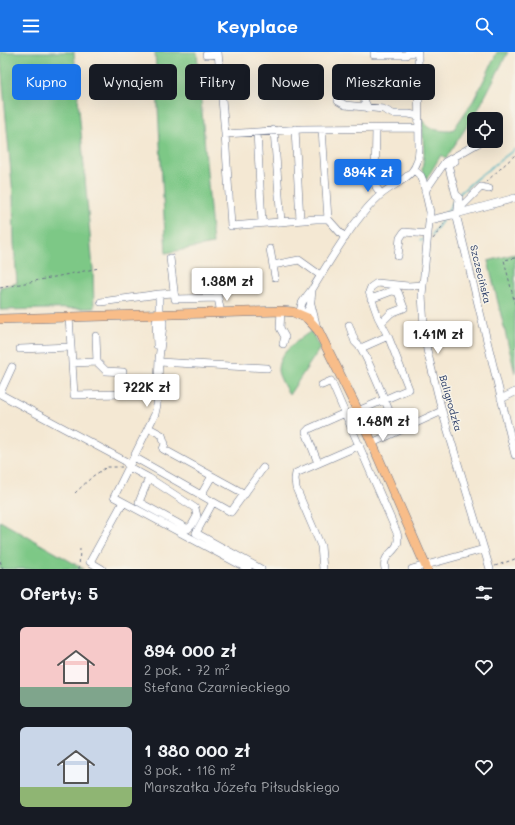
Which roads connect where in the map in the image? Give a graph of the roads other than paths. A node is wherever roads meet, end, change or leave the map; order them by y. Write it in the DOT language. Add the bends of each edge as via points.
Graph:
graph roads {
  1 [pos="374,52"];
  2 [pos="218,53"];
  3 [pos="408,53"];
  4 [pos="418,53"];
  5 [pos="206,55"];
  6 [pos="338,100"];
  7 [pos="364,100"];
  8 [pos="368,108"];
  9 [pos="418,116"];
  10 [pos="419,128"];
  11 [pos="295,129"];
  12 [pos="322,129"];
  13 [pos="376,129"];
  14 [pos="274,130"];
  15 [pos="257,132"];
  16 [pos="225,134"];
  17 [pos="470,148"];
  18 [pos="454,157"];
  19 [pos="414,170"];
  20 [pos="489,189"];
  21 [pos="425,191"];
  22 [pos="381,194"];
  23 [pos="515,198"];
  24 [pos="457,211"];
  25 [pos="328,219"];
  26 [pos="300,220"];
  27 [pos="430,220"];
  28 [pos="281,222"];
  29 [pos="262,223"];
  30 [pos="345,238"];
  31 [pos="428,238"];
  32 [pos="270,249"];
  33 [pos="398,256"];
  34 [pos="170,258"];
  35 [pos="273,265"];
  36 [pos="320,275"];
  37 [pos="275,277"];
  38 [pos="215,279"];
  39 [pos="423,285"];
  40 [pos="312,289"];
  41 [pos="174,293"];
  42 [pos="160,294"];
  43 [pos="218,298"];
  44 [pos="371,299"];
  45 [pos="101,302"];
  46 [pos="302,303"];
  47 [pos="311,304"];
  48 [pos="285,311"];
  49 [pos="221,313"];
  50 [pos="162,314"];
  51 [pos="302,316"];
  52 [pos="69,317"];
  53 [pos="0,319"];
  54 [pos="381,323"];
  55 [pos="349,325"];
  56 [pos="318,330"];
  57 [pos="96,336"];
  58 [pos="388,336"];
  59 [pos="283,344"];
  60 [pos="71,347"];
  61 [pos="361,348"];
  62 [pos="20,349"];
  63 [pos="159,361"];
  64 [pos="97,362"];
  65 [pos="72,363"];
  66 [pos="12,367"];
  67 [pos="267,368"];
  68 [pos="322,385"];
  69 [pos="515,392"];
  70 [pos="0,394"];
  71 [pos="501,399"];
  72 [pos="384,400"];
  73 [pos="358,411"];
  74 [pos="442,411"];
  75 [pos="345,413"];
  76 [pos="149,428"];
  77 [pos="398,431"];
  78 [pos="372,443"];
  79 [pos="360,445"];
  80 [pos="515,455"];
  81 [pos="134,457"];
  82 [pos="318,463"];
  83 [pos="129,467"];
  84 [pos="263,468"];
  85 [pos="212,476"];
  86 [pos="149,478"];
  87 [pos="245,494"];
  88 [pos="201,496"];
  89 [pos="123,502"];
  90 [pos="213,502"];
  91 [pos="484,549"];
  92 [pos="239,567"];
  93 [pos="426,567"];
  94 [pos="490,568"];
  95 [pos="102,569"];
  96 [pos="248,569"];
  97 [pos="261,569"];
  98 [pos="323,569"];
  99 [pos="385,569"];
  100 [pos="412,569"];
  1 -- 3 [label="street" via="374,55"];
  2 -- 5 [label="street"];
  2 -- 16 [label="street"];
  3 -- 4 [label="street"];
  4 -- 9 [label="street"];
  6 -- 8 [label="street" via="345,105"];
  7 -- 8 [label="street"];
  8 -- 9 [label="street"];
  9 -- 10 [label="street"];
  10 -- 13 [label="street"];
  10 -- 19 [label="street" via="419,159"];
  11 -- 12 [label="street"];
  11 -- 14 [label="street"];
  11 -- 26 [label="street"];
  12 -- 13 [label="street"];
  12 -- 25 [label="street"];
  13 -- 22 [label="street" via="375,183"];
  14 -- 15 [label="street"];
  14 -- 28 [label="street"];
  15 -- 16 [label="street"];
  15 -- 29 [label="street"];
  16 -- 29 [label="street" via="231,226"];
  17 -- 18 [label="street"];
  18 -- 21 [label="street" via="442,165"];
  18 -- 24 [label="street, Szczecińska" via="455,161 448,164 456,195 459,197"];
  19 -- 21 [label="street, Baligrodzka" via="421,176"];
  19 -- 22 [label="street"];
  20 -- 24 [label="street" via="481,187"];
  21 -- 27 [label="street, Baligrodzka"];
  22 -- 30 [label="street"];
  23 -- 24 [label="street"];
  24 -- 27 [label="street"];
  24 -- 71 [label="street, Szczecińska"];
  25 -- 26 [label="street"];
  25 -- 30 [label="street"];
  26 -- 28 [label="street"];
  27 -- 31 [label="street, Baligrodzka"];
  28 -- 29 [label="street"];
  30 -- 36 [label="street"];
  31 -- 33 [label="street" via="404,232 400,238"];
  31 -- 39 [label="street, Baligrodzka"];
  32 -- 35 [label="street"];
  34 -- 41 [label="street"];
  35 -- 36 [label="street" via="299,260"];
  35 -- 37 [label="street"];
  36 -- 40 [label="street"];
  38 -- 43 [label="street"];
  39 -- 44 [label="street" via="376,283 369,292"];
  39 -- 74 [label="street, Baligrodzka" via="425,339"];
  40 -- 46 [label="street"];
  40 -- 47 [label="street"];
  41 -- 42 [label="street"];
  41 -- 43 [label="street" via="175,299"];
  42 -- 45 [label="street"];
  42 -- 50 [label="street"];
  43 -- 49 [label="street"];
  44 -- 54 [label="street"];
  44 -- 54 [label="street" via="392,291 398,292 404,308 391,314"];
  46 -- 48 [label="street"];
  46 -- 51 [label="street"];
  47 -- 51 [label="street"];
  47 -- 56 [label="street"];
  48 -- 49 [label="main road"];
  48 -- 51 [label="main road"];
  48 -- 59 [label="street" via="280,328 285,337"];
  49 -- 50 [label="main road"];
  50 -- 52 [label="main road"];
  50 -- 63 [label="street" via="156,325"];
  51 -- 56 [label="main road"];
  52 -- 53 [label="main road"];
  52 -- 60 [label="street"];
  54 -- 58 [label="street"];
  55 -- 61 [label="street" via="355,342"];
  56 -- 73 [label="main road"];
  57 -- 64 [label="street"];
  58 -- 61 [label="street"];
  58 -- 72 [label="street" via="408,389"];
  60 -- 62 [label="street"];
  60 -- 65 [label="street"];
  61 -- 72 [label="street"];
  63 -- 67 [label="street"];
  63 -- 76 [label="street" via="158,405"];
  64 -- 65 [label="street"];
  64 -- 65 [label="street" via="106,371 123,372 123,394 74,395"];
  66 -- 70 [label="street"];
  68 -- 75 [label="street" via="331,381"];
  69 -- 71 [label="street"];
  70 -- 83 [label="street" via="125,461"];
  71 -- 80 [label="street, Szczecińska"];
  72 -- 73 [label="street"];
  72 -- 77 [label="street"];
  73 -- 78 [label="main road"];
  74 -- 77 [label="street"];
  74 -- 91 [label="street, Baligrodzka"];
  75 -- 79 [label="street"];
  75 -- 82 [label="street" via="306,432"];
  76 -- 81 [label="street"];
  76 -- 85 [label="street" via="162,435 165,444 163,449"];
  77 -- 78 [label="street"];
  78 -- 93 [label="main road"];
  79 -- 82 [label="street"];
  79 -- 99 [label="street" via="399,538 395,549 385,558"];
  81 -- 83 [label="street"];
  81 -- 88 [label="street"];
  82 -- 98 [label="street" via="300,471 295,479 296,488 321,546"];
  83 -- 86 [label="street"];
  83 -- 89 [label="street" via="114,497"];
  84 -- 87 [label="street"];
  85 -- 87 [label="street"];
  85 -- 88 [label="street"];
  86 -- 86 [label="street" via="138,502 188,529 197,516 196,508"];
  87 -- 90 [label="street" via="231,512"];
  88 -- 90 [label="street"];
  89 -- 92 [label="street"];
  89 -- 95 [label="street" via="90,562"];
  90 -- 97 [label="street" via="196,533"];
  91 -- 93 [label="street"];
  91 -- 94 [label="street, Baligrodzka"];
  92 -- 96 [label="street"];
  93 -- 100 [label="street"];
}
